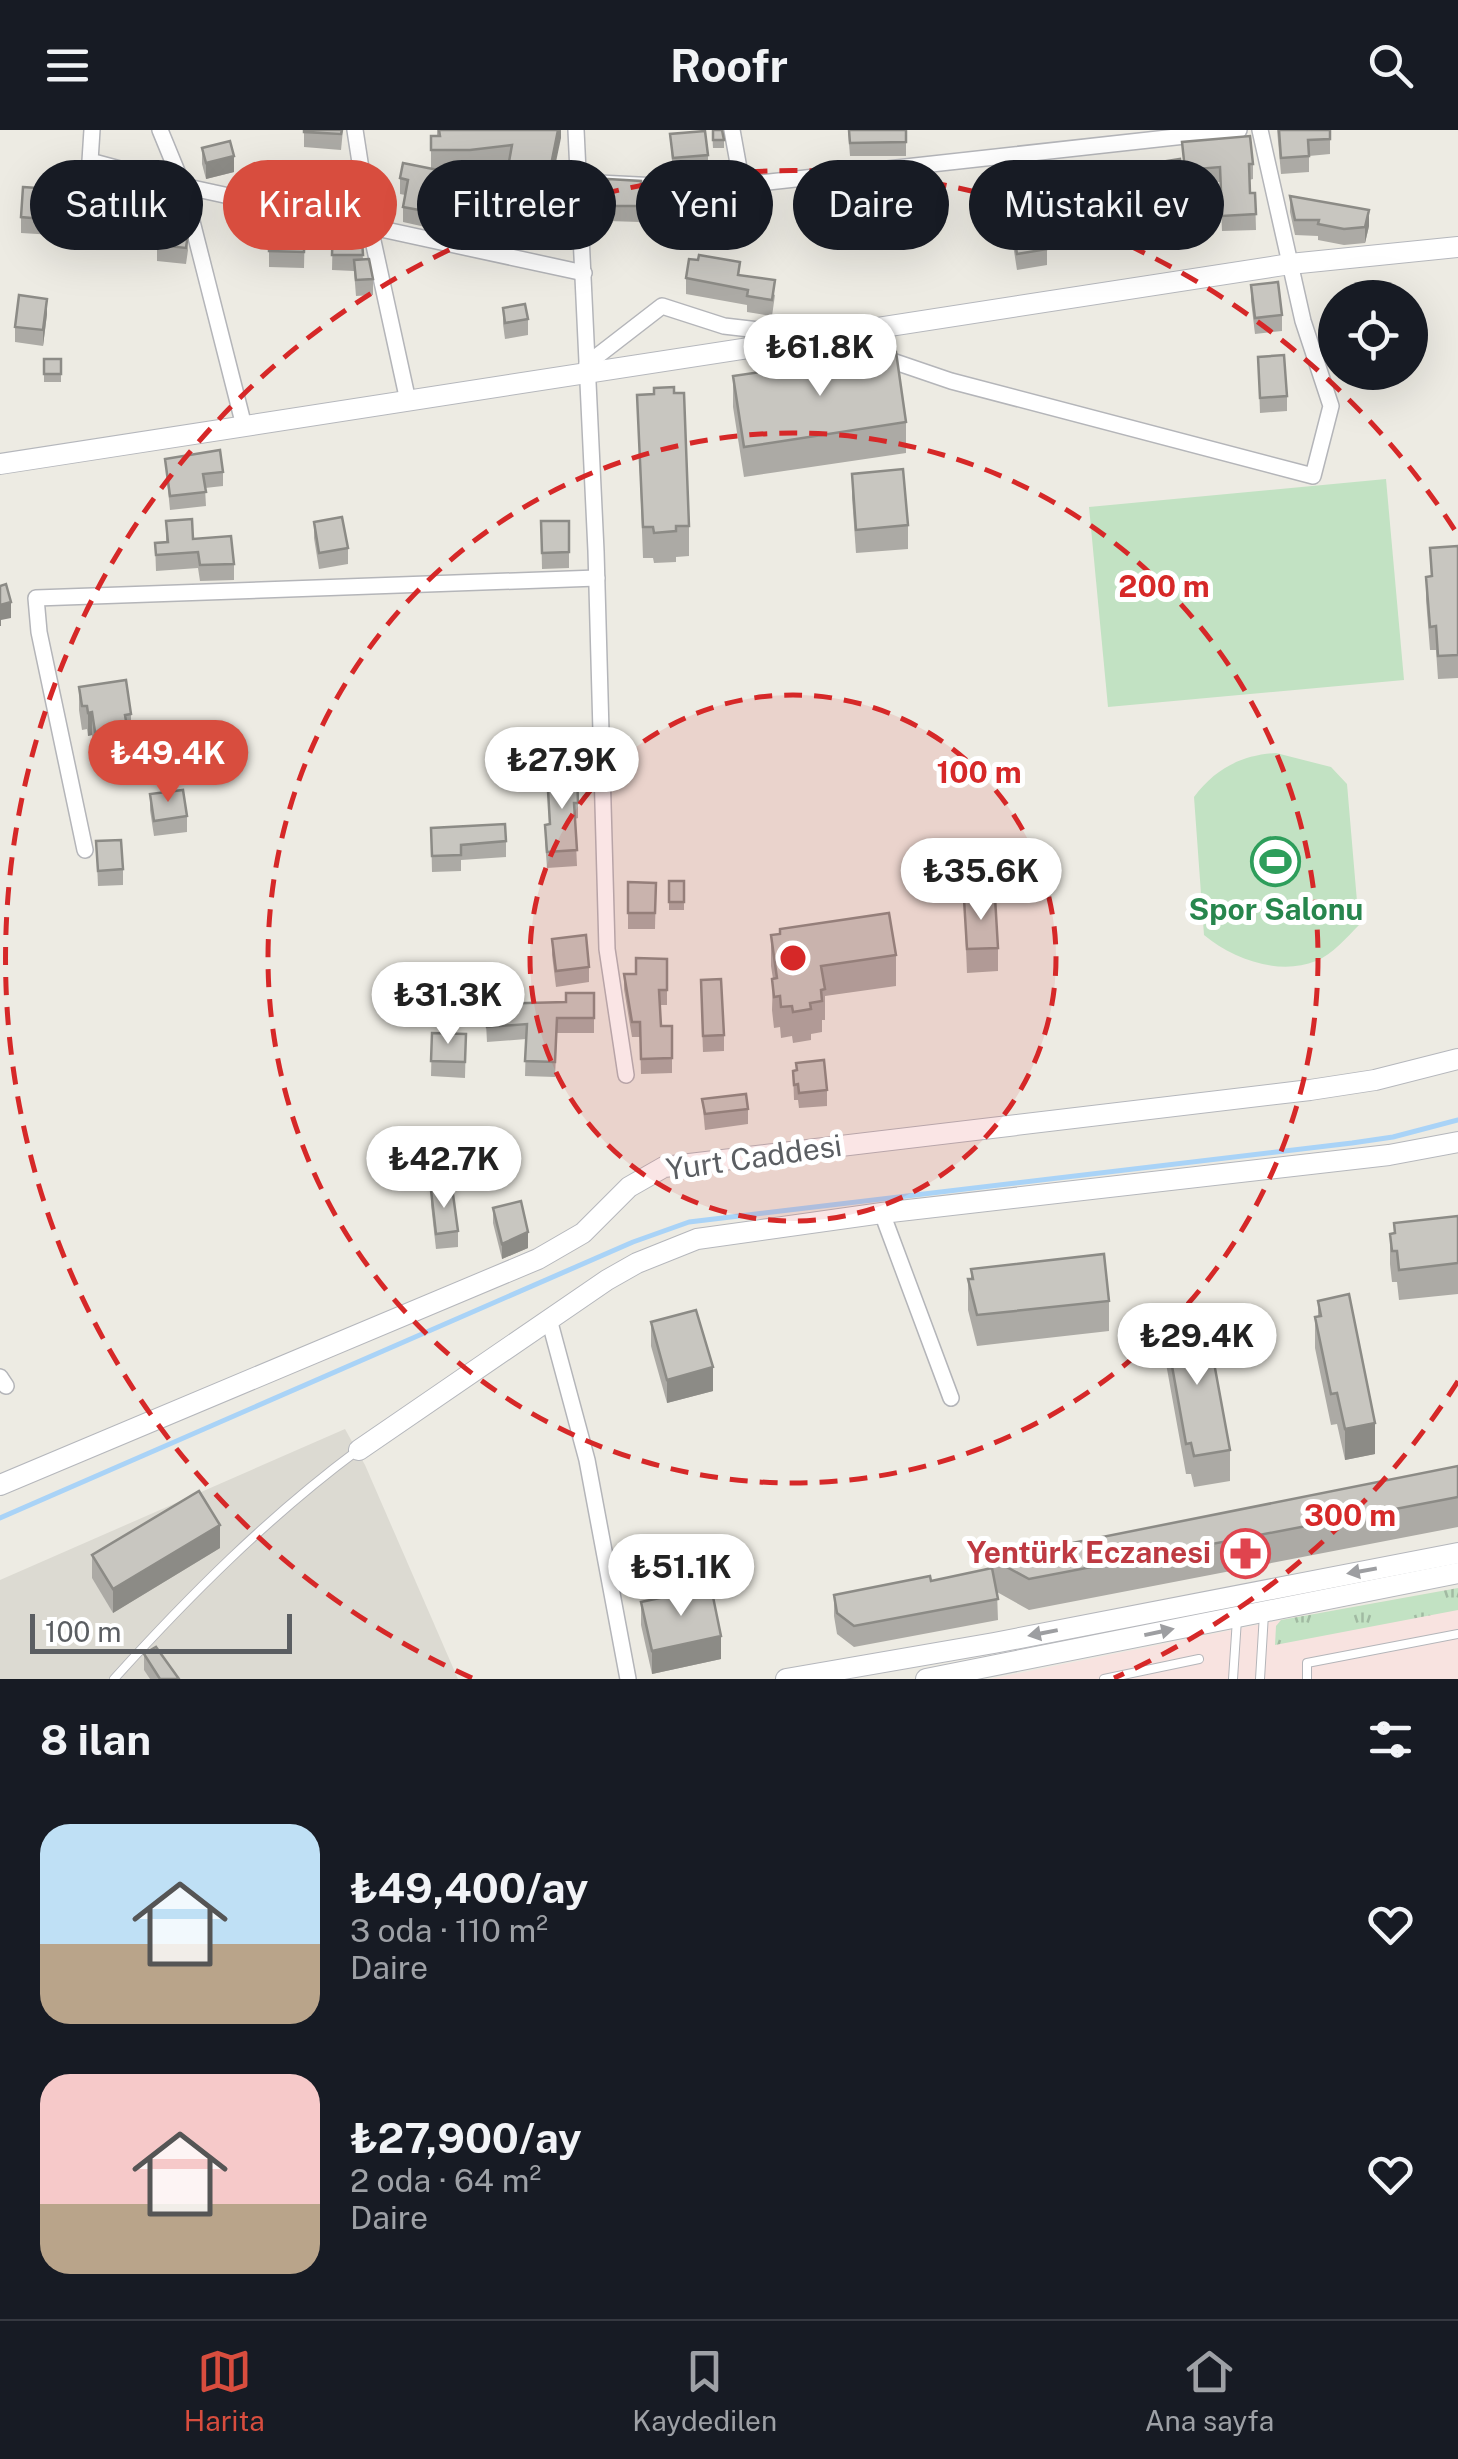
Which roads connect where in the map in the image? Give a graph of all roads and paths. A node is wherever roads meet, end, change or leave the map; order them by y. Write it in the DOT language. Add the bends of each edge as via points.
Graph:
graph roads {
  1 [pos="92,130"];
  2 [pos="160,130"];
  3 [pos="355,130"];
  4 [pos="576,130"];
  5 [pos="732,130"];
  6 [pos="1238,130"];
  7 [pos="1260,130"];
  8 [pos="90,160"];
  9 [pos="172,160"];
  10 [pos="360,160"];
  11 [pos="578,160"];
  12 [pos="737,160"];
  13 [pos="773,182"];
  14 [pos="397,233"];
  15 [pos="1458,247"];
  16 [pos="199,250"];
  17 [pos="375,250"];
  18 [pos="583,250"];
  19 [pos="1290,264"];
  20 [pos="584,273"];
  21 [pos="819,337"];
  22 [pos="588,368"];
  23 [pos="408,401"];
  24 [pos="244,426"];
  25 [pos="0,464"];
  26 [pos="596,578"];
  27 [pos="85,850"];
  28 [pos="1458,1059"];
  29 [pos="626,1074"];
  30 [pos="1458,1142"];
  31 [pos="882,1213"];
  32 [pos="549,1319"];
  33 [pos="952,1398"];
  34 [pos="359,1450"];
  35 [pos="0,1485"];
  36 [pos="1458,1553"];
  37 [pos="1458,1573"];
  38 [pos="1251,1591"];
  39 [pos="1264,1611"];
  40 [pos="1237,1616"];
  41 [pos="1458,1634"];
  42 [pos="1199,1659"];
  43 [pos="114,1679"];
  44 [pos="628,1679"];
  45 [pos="786,1679"];
  46 [pos="926,1679"];
  47 [pos="1104,1679"];
  48 [pos="1233,1679"];
  49 [pos="1260,1679"];
  50 [pos="1307,1679"];
  1 -- 8 [label="street"];
  2 -- 9 [label="street"];
  3 -- 10 [label="street"];
  4 -- 11 [label="street"];
  5 -- 12 [label="street"];
  6 -- 13 [label="street"];
  7 -- 19 [label="street"];
  14 -- 20 [label="street"];
  15 -- 19 [label="street"];
  16 -- 24 [label="street"];
  17 -- 23 [label="street"];
  18 -- 20 [label="street"];
  19 -- 21 [label="street"];
  19 -- 21 [label="street" via="1331,406 1313,476 951,381"];
  20 -- 22 [label="street"];
  21 -- 22 [label="street"];
  21 -- 22 [label="street" via="724,326 662,306"];
  22 -- 23 [label="street"];
  22 -- 26 [label="street"];
  23 -- 24 [label="street"];
  24 -- 25 [label="street"];
  26 -- 27 [label="street" via="36,598"];
  26 -- 29 [label="street" via="607,949"];
  28 -- 35 [label="street, Yurt Caddesi" via="1310,1090 664,1167 628,1187 583,1232 538,1259"];
  30 -- 31 [label="street"];
  31 -- 32 [label="street" via="679,1244 637,1262"];
  31 -- 33 [label="street"];
  32 -- 34 [label="street"];
  32 -- 44 [label="street" via="587,1460"];
  34 -- 43 [label="lane" via="248,1541"];
  36 -- 38 [label="street, one-way"];
  37 -- 39 [label="street"];
  38 -- 39 [label="lane"];
  38 -- 40 [label="lane"];
  38 -- 45 [label="street, one-way"];
  39 -- 40 [label="street"];
  39 -- 49 [label="lane"];
  46 -- 40 [label="street, one-way"];
  40 -- 48 [label="lane"];
  41 -- 50 [label="lane" via="1307,1663"];
  42 -- 47 [label="lane"];
}
